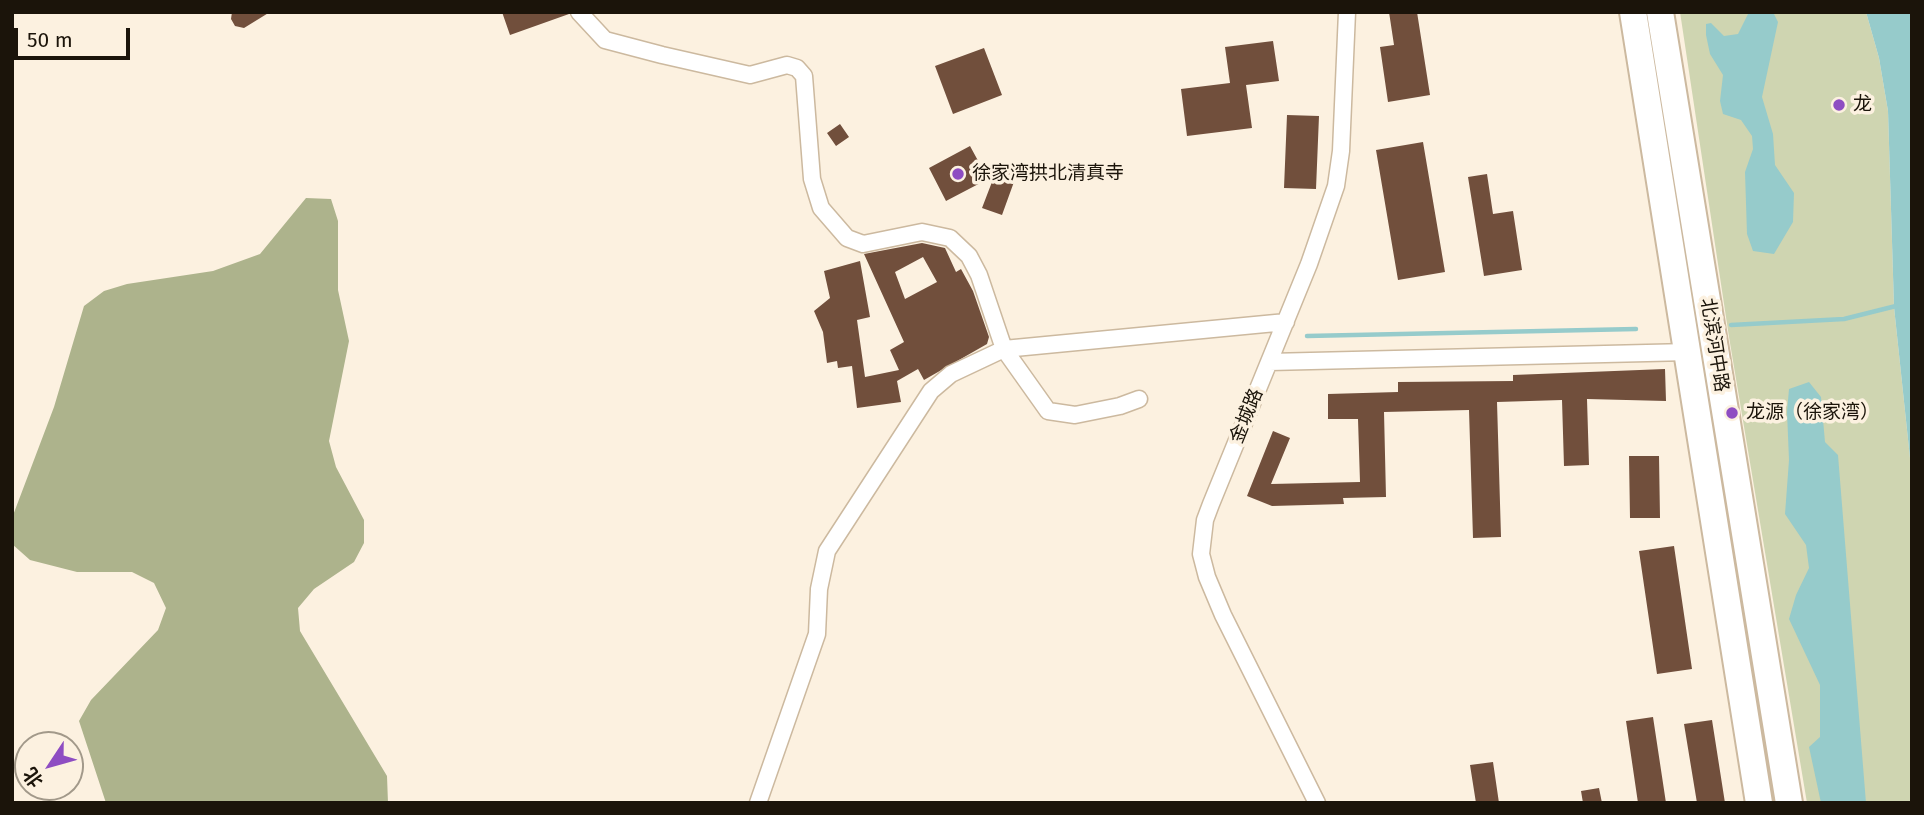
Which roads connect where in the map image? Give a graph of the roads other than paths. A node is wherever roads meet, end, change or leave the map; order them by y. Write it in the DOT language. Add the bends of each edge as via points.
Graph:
graph roads {
  1 [pos="579,12"];
  2 [pos="1347,12"];
  3 [pos="1633,12"];
  4 [pos="1660,12"];
  5 [pos="1286,322"];
  6 [pos="1004,349"];
  7 [pos="1689,352"];
  8 [pos="1269,362"];
  9 [pos="1139,399"];
  10 [pos="758,803"];
  11 [pos="1317,803"];
  12 [pos="1759,803"];
  13 [pos="1789,803"];
  1 -- 6 [label="street" via="605,40 662,55 750,75 788,65 797,68 804,76 811,178 821,208 848,238 863,244 922,232 950,238 970,256"];
  2 -- 5 [label="street, 金城路" via="1340,168"];
  3 -- 7 [label="main road, 北滨河中路"];
  4 -- 13 [label="main road, 北滨河中路"];
  5 -- 6 [label="street"];
  5 -- 8 [label="street, 金城路"];
  6 -- 9 [label="street" via="1048,411 1075,415"];
  6 -- 10 [label="street" via="951,374 931,391 827,551 817,634"];
  7 -- 8 [label="street"];
  7 -- 12 [label="main road, 北滨河中路"];
  8 -- 11 [label="street, 金城路" via="1205,520 1201,554 1223,615"];
}
